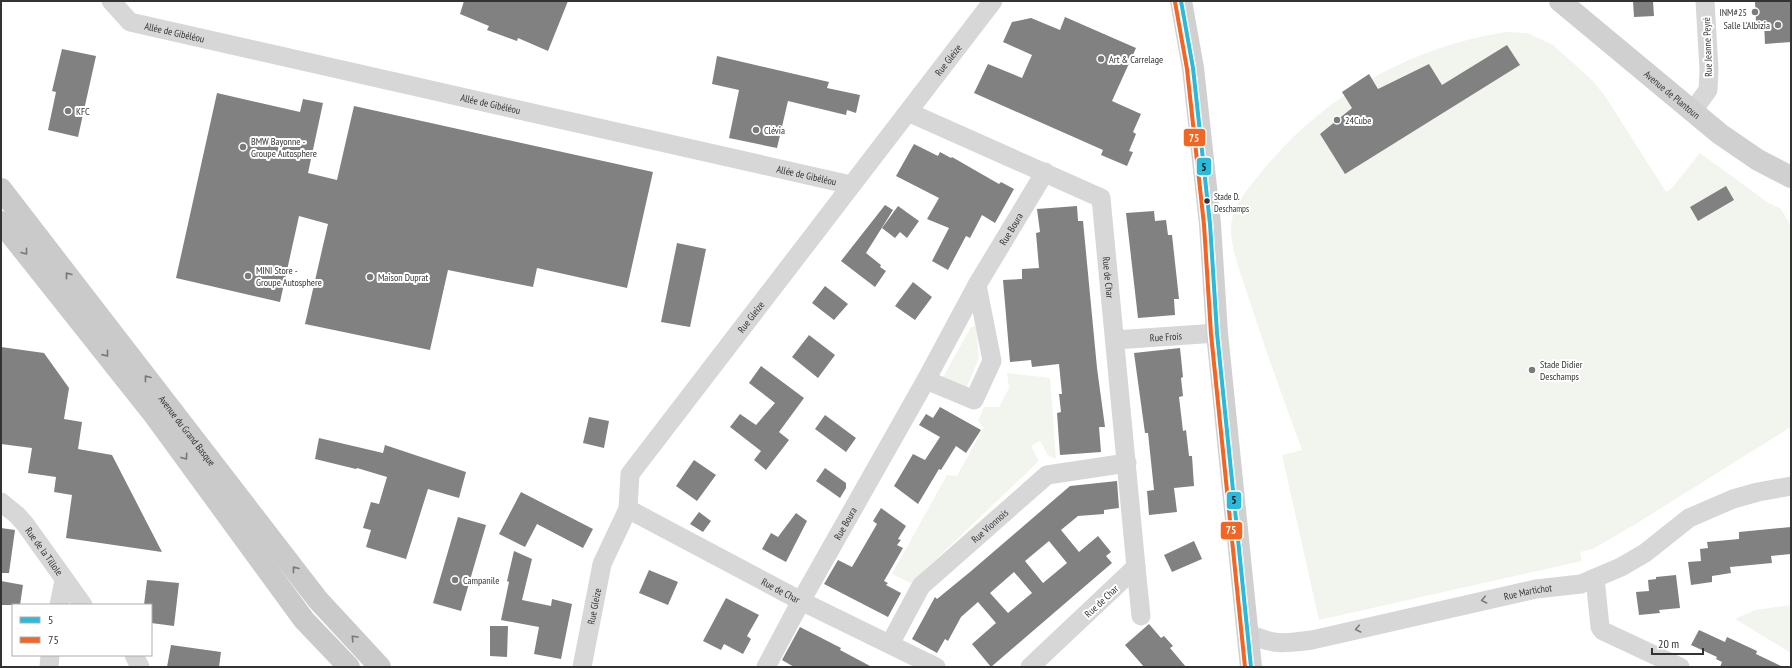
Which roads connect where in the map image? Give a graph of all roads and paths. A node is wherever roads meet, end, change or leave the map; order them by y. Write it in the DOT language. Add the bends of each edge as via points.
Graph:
graph roads {
  1 [pos="111,1"];
  2 [pos="993,1"];
  3 [pos="1180,1"];
  4 [pos="1560,1"];
  5 [pos="1705,1"];
  6 [pos="908,112"];
  7 [pos="1692,112"];
  8 [pos="1045,172"];
  9 [pos="1791,177"];
  10 [pos="851,185"];
  11 [pos="1,189"];
  12 [pos="1,222"];
  13 [pos="977,285"];
  14 [pos="1217,333"];
  15 [pos="1115,340"];
  16 [pos="926,380"];
  17 [pos="1127,463"];
  18 [pos="1791,486"];
  19 [pos="1,502"];
  20 [pos="628,509"];
  21 [pos="1136,567"];
  22 [pos="1595,578"];
  23 [pos="64,581"];
  24 [pos="801,600"];
  25 [pos="59,604"];
  26 [pos="81,604"];
  27 [pos="1141,616"];
  28 [pos="1246,633"];
  29 [pos="890,644"];
  30 [pos="50,656"];
  31 [pos="134,656"];
  32 [pos="49,667"];
  33 [pos="140,667"];
  34 [pos="349,667"];
  35 [pos="380,667"];
  36 [pos="582,667"];
  37 [pos="766,667"];
  38 [pos="936,667"];
  39 [pos="1030,667"];
  40 [pos="1251,667"];
  41 [pos="1680,667"];
  1 -- 10 [label="street, Allée de Gibéléou" via="130,22"];
  2 -- 6 [label="street, Rue Gleize"];
  3 -- 14 [label="main road" via="1193,68 1210,224"];
  4 -- 7 [label="main road, Avenue de Plantoun"];
  5 -- 7 [label="street, Rue Jeanne Peyré" via="1708,90"];
  6 -- 8 [label="street, Rue de Char"];
  6 -- 10 [label="street, Rue Gleize"];
  7 -- 9 [label="main road, Avenue de Plantoun" via="1758,160"];
  8 -- 13 [label="street, Rue Boura"];
  8 -- 15 [label="street, Rue de Char" via="1101,198"];
  10 -- 20 [label="street, Rue Gleize" via="630,474"];
  35 -- 11 [label="main road, Avenue du Grand Basque, one-way" via="318,600"];
  12 -- 34 [label="main road, Avenue du Grand Basque, one-way" via="155,416 304,620"];
  13 -- 16 [label="street, Rue Boura"];
  13 -- 16 [label="street" via="992,361 974,400"];
  14 -- 15 [label="street, Rue Frois"];
  14 -- 28 [label="main road"];
  15 -- 17 [label="street, Rue de Char"];
  16 -- 24 [label="street, Rue Boura"];
  17 -- 21 [label="street, Rue de Char"];
  17 -- 29 [label="street, Rue Vionnois" via="1047,475 920,586"];
  18 -- 22 [label="street, Rue Martichot" via="1733,499 1689,518 1645,553"];
  19 -- 23 [label="street, Rue de la Tillole" via="25,524"];
  20 -- 24 [label="street, Rue de Char"];
  20 -- 36 [label="street, Rue Gleize" via="602,564"];
  21 -- 27 [label="street, Rue de Char"];
  21 -- 39 [label="street, Rue de Char"];
  22 -- 28 [label="street, Rue Martichot, one-way" via="1580,584 1536,589 1312,640 1275,643"];
  22 -- 41 [label="street" via="1600,627 1603,631"];
  23 -- 25 [label="street"];
  23 -- 26 [label="street, Rue de la Tillole"];
  24 -- 29 [label="street, Rue de Char"];
  24 -- 37 [label="street, Rue Boura"];
  28 -- 40 [label="main road"];
  29 -- 38 [label="street, Rue de Char"];
  30 -- 32 [label="street"];
  31 -- 33 [label="street"];
}
